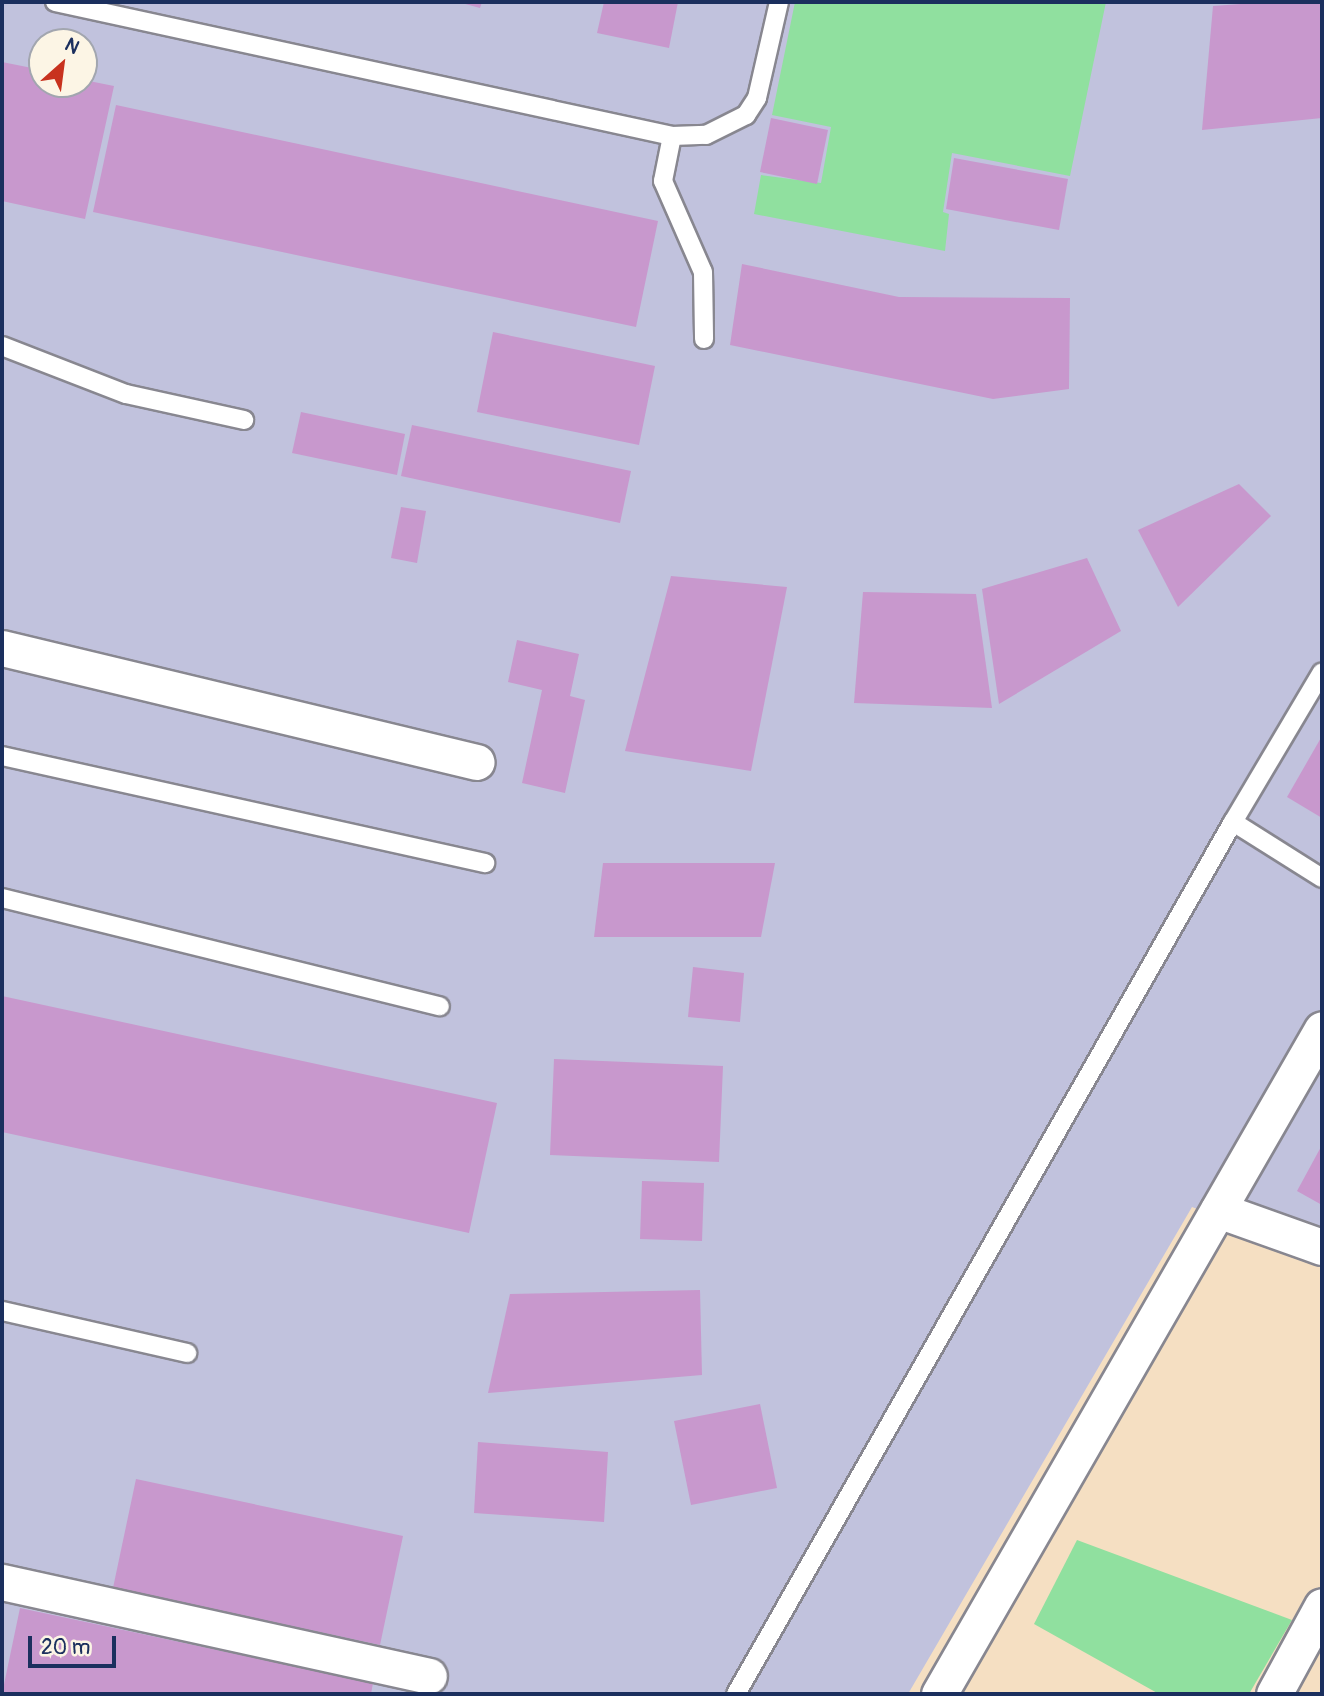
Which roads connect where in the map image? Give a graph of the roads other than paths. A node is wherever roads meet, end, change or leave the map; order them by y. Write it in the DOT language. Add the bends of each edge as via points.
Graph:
graph roads {
  1 [pos="55,2"];
  2 [pos="779,2"];
  3 [pos="672,136"];
  4 [pos="704,339"];
  5 [pos="2,346"];
  6 [pos="244,420"];
  7 [pos="2,648"];
  8 [pos="1322,672"];
  9 [pos="2,756"];
  10 [pos="476,762"];
  11 [pos="1233,822"];
  12 [pos="485,863"];
  13 [pos="1322,878"];
  14 [pos="2,898"];
  15 [pos="440,1006"];
  16 [pos="1322,1029"];
  17 [pos="1218,1210"];
  18 [pos="1322,1247"];
  19 [pos="2,1311"];
  20 [pos="187,1353"];
  21 [pos="2,1582"];
  22 [pos="1322,1606"];
  23 [pos="1311,1650"];
  24 [pos="429,1676"];
  25 [pos="736,1694"];
  26 [pos="939,1694"];
  27 [pos="1274,1694"];
  1 -- 3 [label="lane"];
  2 -- 3 [label="lane" via="757,98 746,115 706,135"];
  3 -- 4 [label="lane" via="663,181 703,272"];
  5 -- 6 [label="lane" via="126,394"];
  7 -- 10 [label="street"];
  8 -- 11 [label="lane"];
  9 -- 12 [label="lane"];
  11 -- 13 [label="lane"];
  11 -- 25 [label="lane"];
  14 -- 15 [label="lane"];
  16 -- 17 [label="street"];
  17 -- 18 [label="street"];
  17 -- 26 [label="street"];
  19 -- 20 [label="lane"];
  21 -- 24 [label="street"];
  22 -- 23 [label="street"];
  23 -- 27 [label="street"];
}
